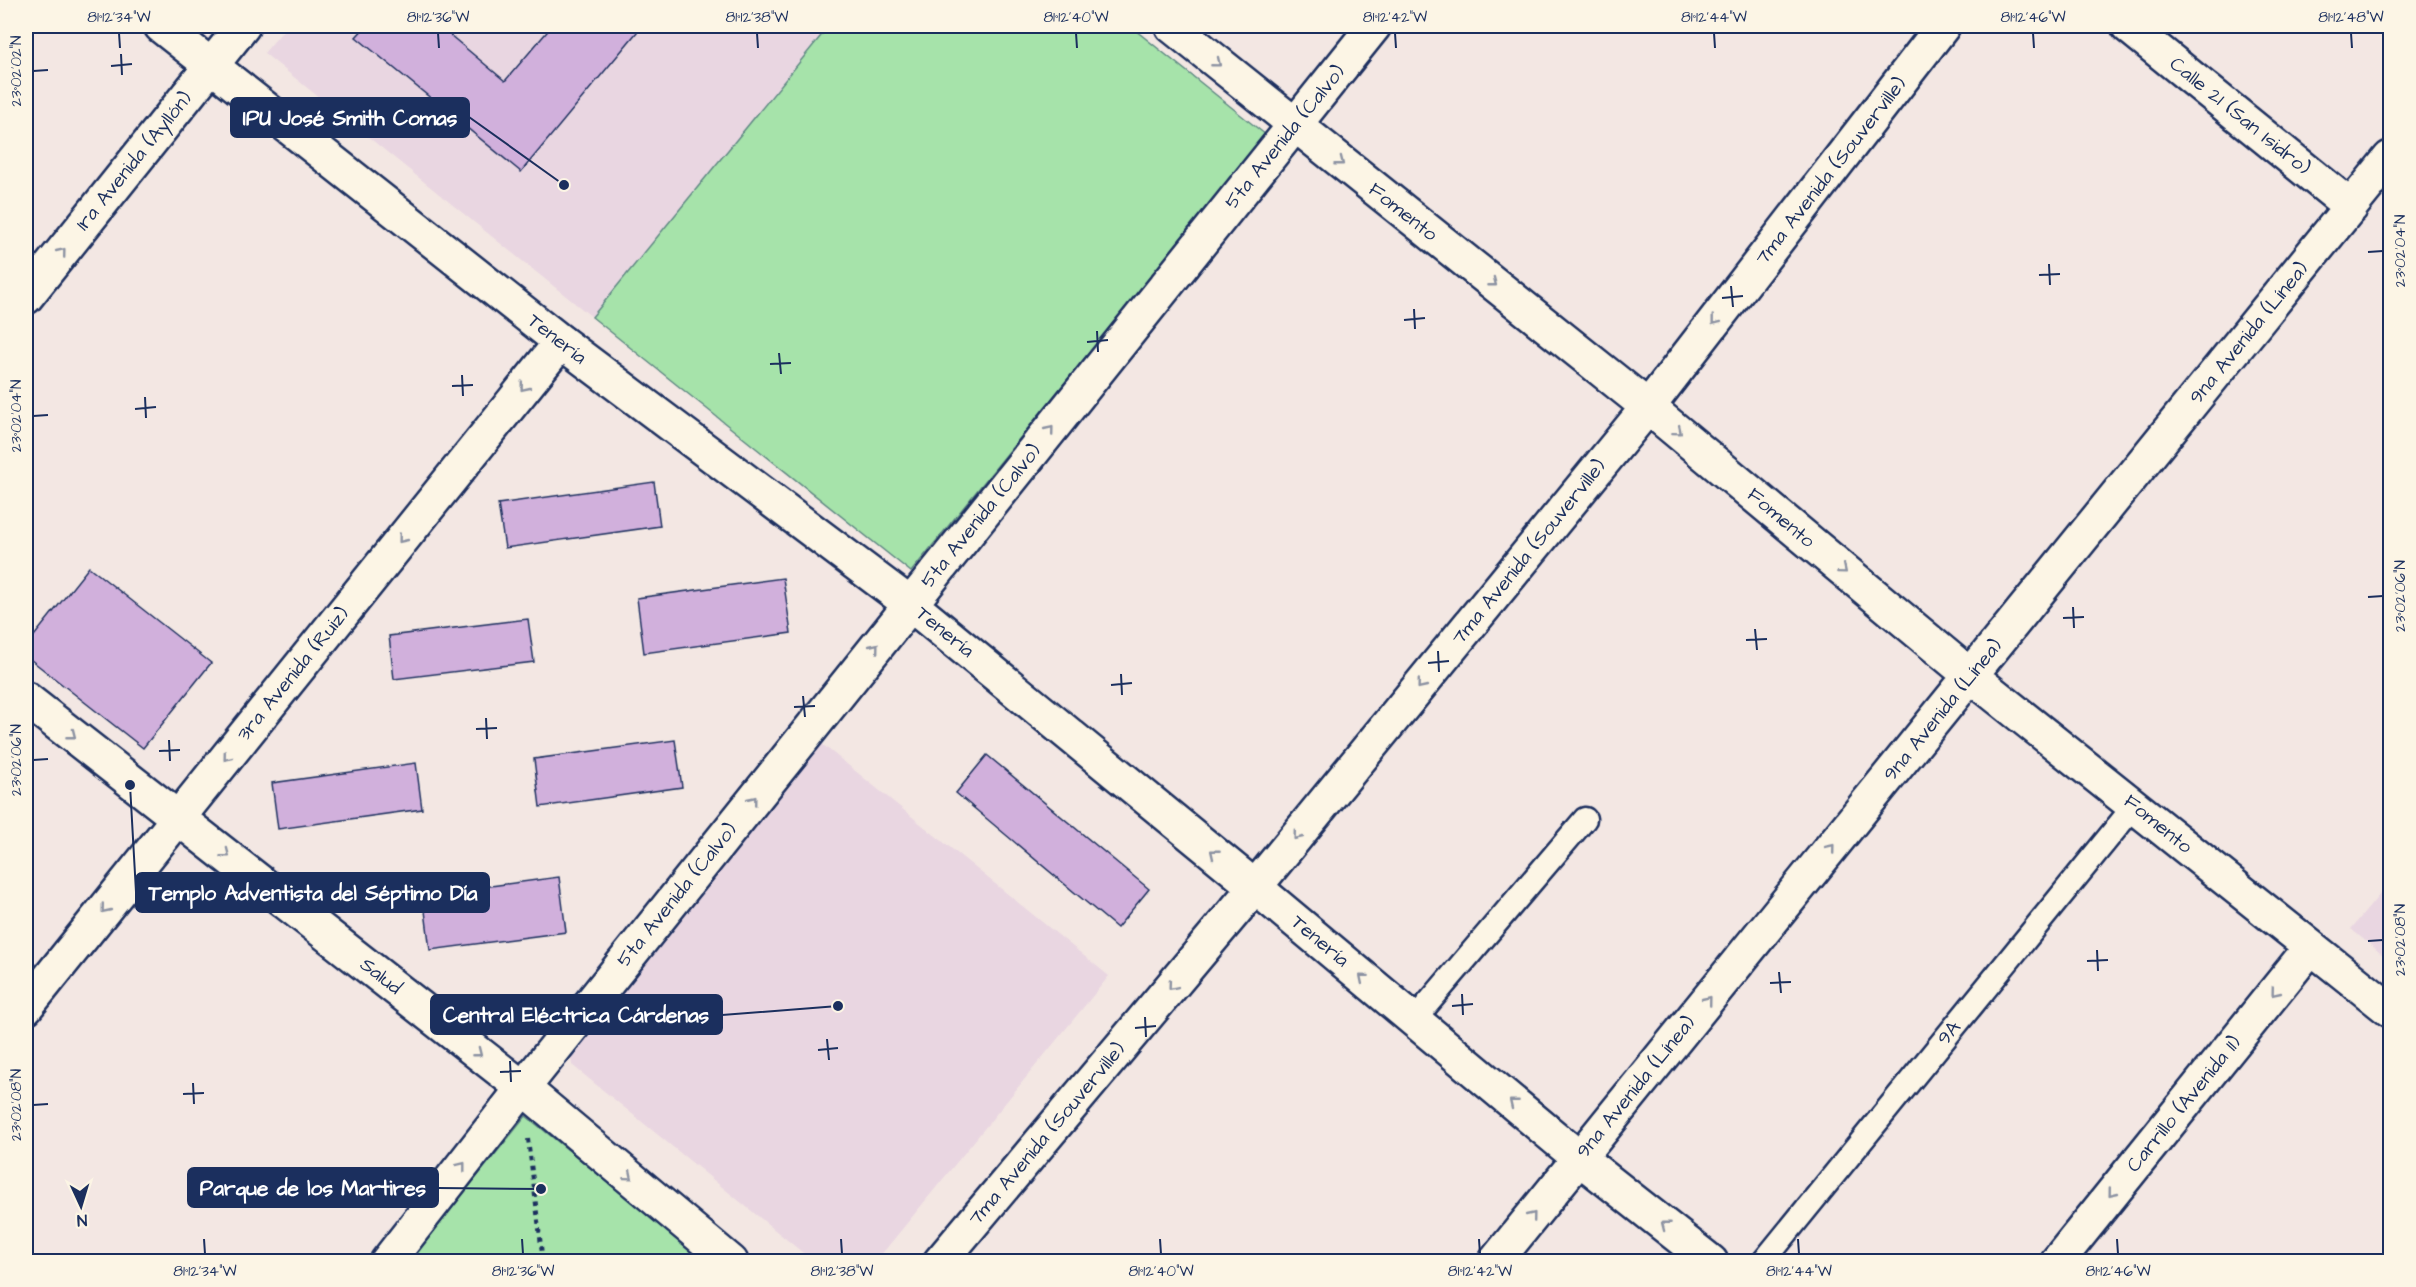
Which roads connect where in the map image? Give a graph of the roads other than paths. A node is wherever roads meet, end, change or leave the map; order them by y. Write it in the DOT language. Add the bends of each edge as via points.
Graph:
graph roads {
  1 [pos="161,26"];
  2 [pos="243,26"];
  3 [pos="1172,26"];
  4 [pos="1374,26"];
  5 [pos="1943,26"];
  6 [pos="2128,26"];
  7 [pos="210,67"];
  8 [pos="1294,126"];
  9 [pos="2391,158"];
  10 [pos="2351,207"];
  11 [pos="26,297"];
  12 [pos="561,342"];
  13 [pos="1648,407"];
  14 [pos="910,604"];
  15 [pos="1971,676"];
  16 [pos="26,699"];
  17 [pos="2135,806"];
  18 [pos="178,817"];
  19 [pos="1585,819"];
  20 [pos="1256,887"];
  21 [pos="2311,947"];
  22 [pos="26,1007"];
  23 [pos="2391,1010"];
  24 [pos="1413,1021"];
  25 [pos="523,1088"];
  26 [pos="1579,1158"];
  27 [pos="387,1262"];
  28 [pos="731,1262"];
  29 [pos="940,1262"];
  30 [pos="1495,1262"];
  31 [pos="1711,1262"];
  32 [pos="1763,1262"];
  33 [pos="2057,1262"];
  1 -- 7 [label="street, Tenería"];
  2 -- 7 [label="street, 1ra Avenida (Ayllón)"];
  3 -- 8 [label="street, Fomento, one-way"];
  4 -- 8 [label="street, 5ta Avenida (Calvo)"];
  5 -- 13 [label="street, 7ma Avenida (Souverville), one-way"];
  6 -- 10 [label="street, Calle 21 (San Isidro)"];
  11 -- 7 [label="street, 1ra Avenida (Ayllón), one-way"];
  7 -- 12 [label="street, Tenería"];
  8 -- 13 [label="street, Fomento, one-way"];
  14 -- 8 [label="street, 5ta Avenida (Calvo), one-way"];
  9 -- 10 [label="street, 9na Avenida (Línea)"];
  10 -- 15 [label="street, 9na Avenida (Línea)"];
  12 -- 14 [label="street, Tenería"];
  12 -- 18 [label="street, 3ra Avenida (Ruiz), one-way"];
  13 -- 15 [label="street, Fomento, one-way"];
  13 -- 20 [label="street, 7ma Avenida (Souverville), one-way"];
  20 -- 14 [label="street, Tenería, one-way"];
  25 -- 14 [label="street, 5ta Avenida (Calvo), one-way"];
  15 -- 17 [label="street, Fomento"];
  26 -- 15 [label="street, 9na Avenida (Línea), one-way"];
  16 -- 18 [label="street, Salud, one-way"];
  17 -- 21 [label="street, Fomento"];
  17 -- 32 [label="lane, 9A"];
  18 -- 22 [label="street, 3ra Avenida (Ruiz), one-way"];
  18 -- 25 [label="street, Salud, one-way"];
  19 -- 24 [label="lane"];
  24 -- 20 [label="street, Tenería, one-way"];
  20 -- 29 [label="street, 7ma Avenida (Souverville), one-way"];
  21 -- 23 [label="street, Fomento"];
  21 -- 33 [label="street, Carrillo (Avenida 11), one-way"];
  26 -- 24 [label="street, Tenería, one-way"];
  27 -- 25 [label="street, 5ta Avenida (Calvo), one-way"];
  25 -- 28 [label="street, Salud, one-way"];
  30 -- 26 [label="street, 9na Avenida (Línea), one-way"];
  31 -- 26 [label="street, Tenería, one-way"];
}
